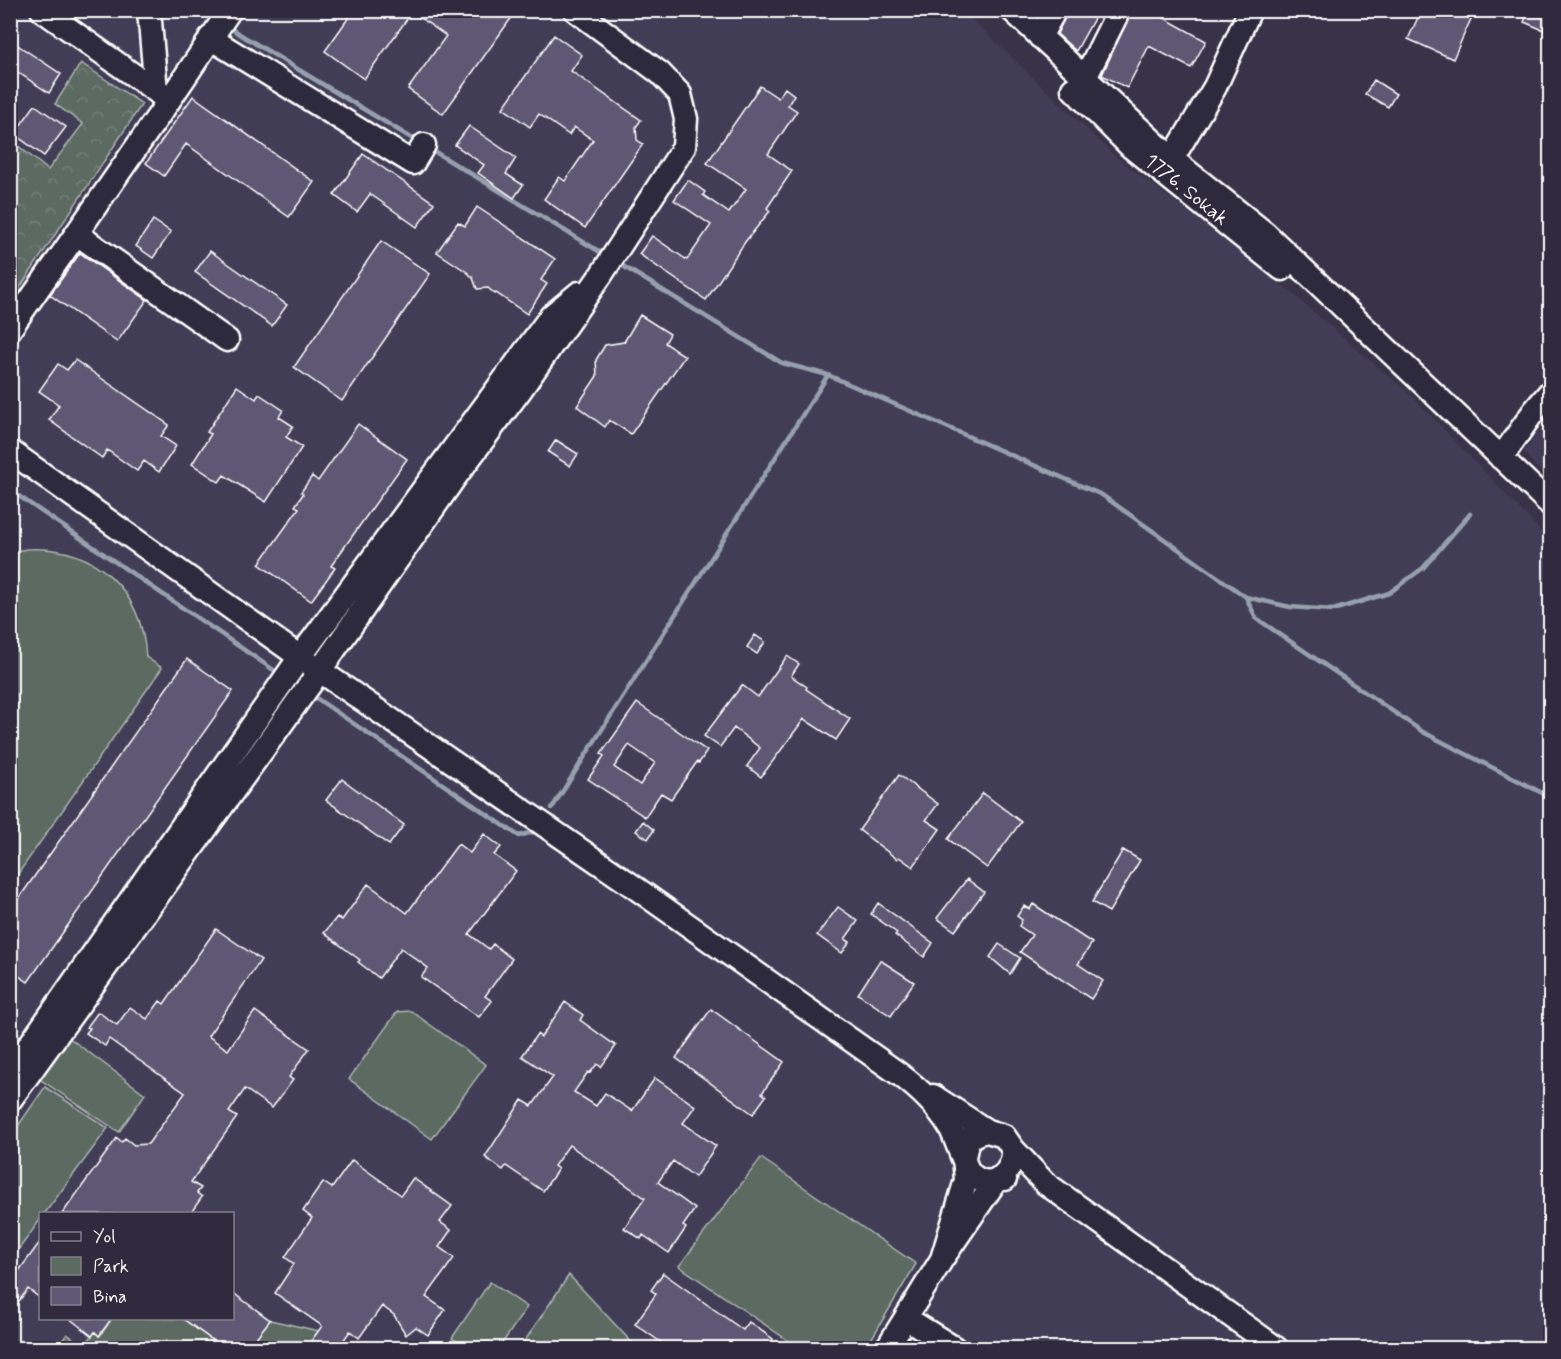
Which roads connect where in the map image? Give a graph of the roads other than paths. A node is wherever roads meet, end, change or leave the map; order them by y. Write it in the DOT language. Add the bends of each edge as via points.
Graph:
graph roads {
  1 [pos="42,10"];
  2 [pos="149,10"];
  3 [pos="575,10"];
  4 [pos="994,10"];
  5 [pos="1012,10"];
  6 [pos="1055,10"];
  7 [pos="1119,10"];
  8 [pos="1250,10"];
  9 [pos="220,25"];
  10 [pos="1040,37"];
  11 [pos="1084,80"];
  12 [pos="162,97"];
  13 [pos="418,154"];
  14 [pos="1172,159"];
  15 [pos="77,234"];
  16 [pos="10,329"];
  17 [pos="227,340"];
  18 [pos="1388,357"];
  19 [pos="1551,392"];
  20 [pos="10,451"];
  21 [pos="1502,458"];
  22 [pos="445,475"];
  23 [pos="1551,504"];
  24 [pos="300,657"];
  25 [pos="320,670"];
  26 [pos="39,1045"];
  27 [pos="10,1073"];
  28 [pos="908,1080"];
  29 [pos="10,1100"];
  30 [pos="987,1131"];
  31 [pos="1013,1149"];
  32 [pos="964,1157"];
  33 [pos="997,1179"];
  34 [pos="1045,1183"];
  35 [pos="942,1259"];
  36 [pos="906,1318"];
  37 [pos="887,1348"];
  38 [pos="954,1348"];
  39 [pos="1276,1348"];
  1 -- 12 [label="street"];
  2 -- 12 [label="street"];
  3 -- 22 [label="street" via="660,73 680,94 686,119 684,147 607,266 551,316 496,406"];
  4 -- 18 [label="street, 1776. Sokak" via="1131,147"];
  5 -- 10 [label="street, 1776. Sokak"];
  6 -- 10 [label="street"];
  7 -- 11 [label="street"];
  8 -- 14 [label="street" via="1215,87"];
  9 -- 12 [label="street"];
  9 -- 13 [label="street"];
  10 -- 11 [label="street, 1776. Sokak"];
  11 -- 14 [label="street, 1776. Sokak"];
  12 -- 15 [label="street"];
  14 -- 18 [label="street, 1776. Sokak" via="1265,233"];
  15 -- 16 [label="street"];
  15 -- 17 [label="street"];
  18 -- 21 [label="street, 1776. Sokak"];
  19 -- 21 [label="street"];
  20 -- 24 [label="street"];
  21 -- 23 [label="street, 1776. Sokak"];
  22 -- 24 [label="street"];
  22 -- 25 [label="street"];
  24 -- 25 [label="street"];
  24 -- 26 [label="street"];
  25 -- 26 [label="street"];
  25 -- 28 [label="street"];
  26 -- 27 [label="street"];
  26 -- 29 [label="street"];
  28 -- 30 [label="street"];
  28 -- 32 [label="street" via="950,1126"];
  30 -- 31 [label="street" via="1004,1136"];
  30 -- 32 [label="street" via="971,1137"];
  31 -- 33 [label="street" via="1011,1167"];
  31 -- 34 [label="street"];
  32 -- 33 [label="street" via="972,1175"];
  32 -- 35 [label="street" via="966,1180"];
  33 -- 34 [label="street"];
  33 -- 35 [label="street"];
  34 -- 39 [label="street"];
  35 -- 36 [label="street"];
  36 -- 37 [label="street"];
  36 -- 38 [label="street"];
}
